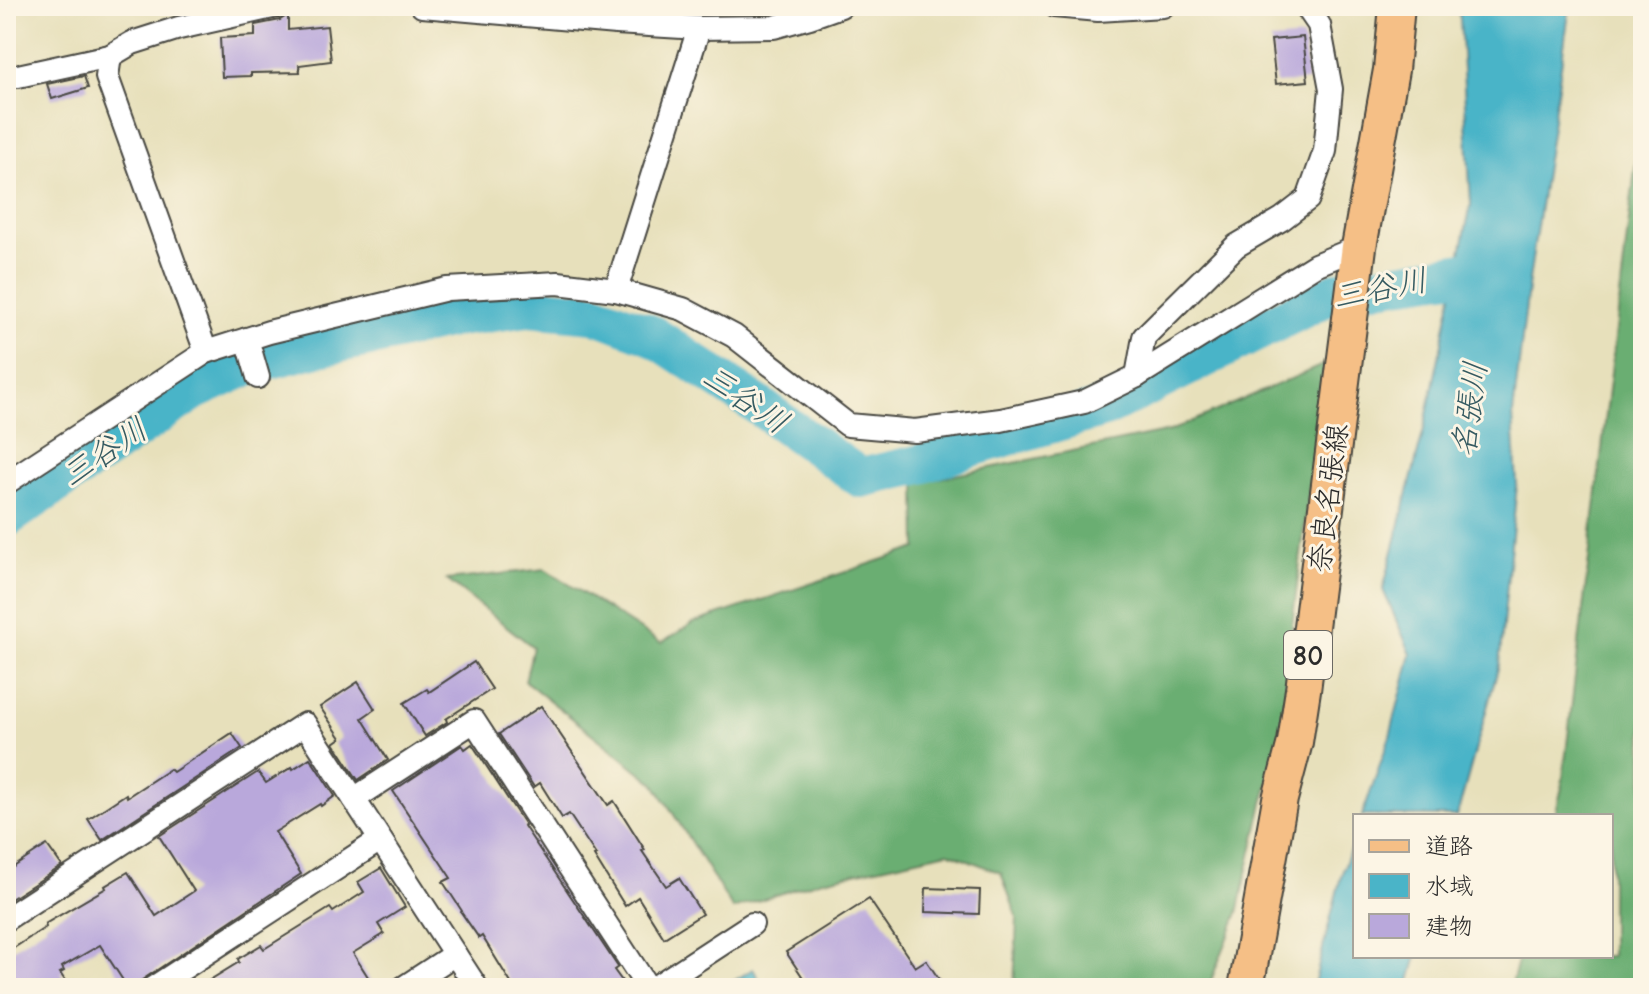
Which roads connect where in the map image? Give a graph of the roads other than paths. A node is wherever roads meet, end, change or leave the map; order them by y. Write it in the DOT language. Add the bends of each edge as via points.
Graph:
graph roads {
  1 [pos="277,6"];
  2 [pos="422,6"];
  3 [pos="841,6"];
  4 [pos="1054,6"];
  5 [pos="1163,6"];
  6 [pos="1306,6"];
  7 [pos="1397,6"];
  8 [pos="699,28"];
  9 [pos="110,56"];
  10 [pos="6,76"];
  11 [pos="1358,258"];
  12 [pos="616,290"];
  13 [pos="247,340"];
  14 [pos="206,352"];
  15 [pos="257,374"];
  16 [pos="1137,376"];
  17 [pos="6,483"];
  18 [pos="354,799"];
  19 [pos="380,840"];
  20 [pos="6,919"];
  21 [pos="752,924"];
  22 [pos="455,954"];
  23 [pos="153,988"];
  24 [pos="403,988"];
  25 [pos="477,988"];
  26 [pos="648,988"];
  27 [pos="654,988"];
  28 [pos="1246,988"];
  1 -- 9 [label="street" via="179,28"];
  2 -- 8 [label="street"];
  3 -- 8 [label="street" via="774,27"];
  4 -- 5 [label="street"];
  6 -- 16 [label="street" via="1319,25 1331,89 1325,151 1308,199 1236,246 1144,337"];
  7 -- 11 [label="main road, 奈良名張線 / 80"];
  8 -- 12 [label="street"];
  9 -- 10 [label="street"];
  9 -- 14 [label="street" via="107,77"];
  11 -- 16 [label="street" via="1315,265"];
  11 -- 28 [label="main road, 奈良名張線 / 80" via="1295,742"];
  12 -- 13 [label="street" via="558,283 447,289"];
  12 -- 16 [label="street" via="683,309 734,336 848,425 915,431 1001,420 1084,402"];
  13 -- 14 [label="street"];
  13 -- 15 [label="street"];
  14 -- 17 [label="street"];
  18 -- 19 [label="street"];
  18 -- 20 [label="street" via="305,724"];
  18 -- 26 [label="street" via="474,721"];
  19 -- 22 [label="street"];
  19 -- 23 [label="street"];
  21 -- 27 [label="street"];
  22 -- 24 [label="street"];
  22 -- 25 [label="street"];
}
